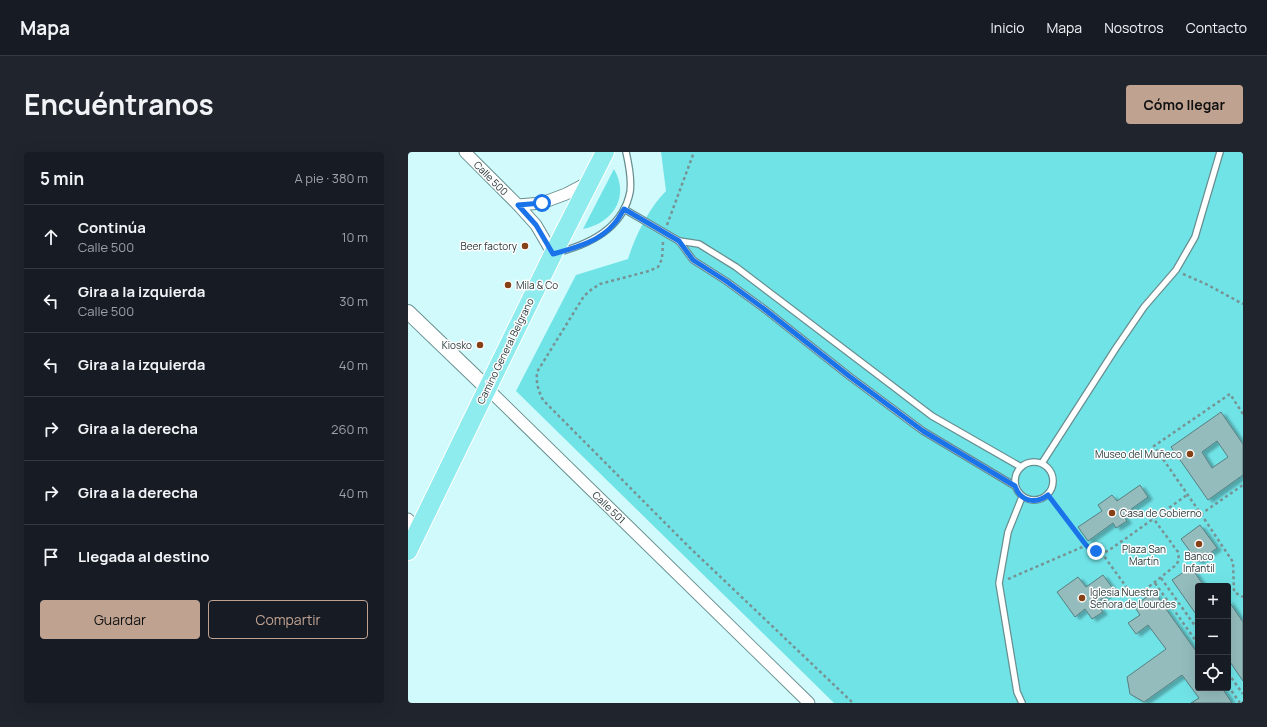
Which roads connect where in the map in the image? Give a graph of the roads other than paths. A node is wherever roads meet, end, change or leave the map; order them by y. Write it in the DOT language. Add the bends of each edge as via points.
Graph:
graph roads {
  1 [pos="465,152"];
  2 [pos="606,152"];
  3 [pos="626,152"];
  4 [pos="1220,152"];
  5 [pos="590,181"];
  6 [pos="518,205"];
  7 [pos="624,209"];
  8 [pos="679,241"];
  9 [pos="553,254"];
  10 [pos="408,312"];
  11 [pos="487,388"];
  12 [pos="1042,463"];
  13 [pos="1021,467"];
  14 [pos="1015,486"];
  15 [pos="1022,497"];
  16 [pos="413,525"];
  17 [pos="408,551"];
  18 [pos="809,703"];
  19 [pos="1022,703"];
  1 -- 6 [label="street, Calle 500"];
  2 -- 5 [label="main road, Camino General Belgrano"];
  3 -- 7 [label="lane" via="630,170 630,191"];
  4 -- 12 [label="lane" via="1195,237 1176,270 1144,307 1116,348"];
  5 -- 6 [label="street" via="542,203"];
  5 -- 9 [label="main road, Camino General Belgrano"];
  6 -- 9 [label="street, Calle 500" via="536,225"];
  7 -- 8 [label="lane"];
  7 -- 9 [label="lane" via="613,225 594,240"];
  8 -- 13 [label="lane" via="699,244 736,267 932,416"];
  8 -- 14 [label="lane" via="693,260 763,308 923,431"];
  9 -- 11 [label="main road, Camino General Belgrano"];
  10 -- 11 [label="street, Calle 501"];
  11 -- 16 [label="main road, Camino General Belgrano"];
  11 -- 18 [label="street, Calle 501"];
  12 -- 13 [label="lane" via="1031,462"];
  12 -- 15 [label="lane" via="1051,472 1051,490 1044,499 1032,501"];
  13 -- 14 [label="lane" via="1015,476"];
  14 -- 15 [label="lane"];
  15 -- 19 [label="lane" via="1008,532 999,583 1017,692"];
  16 -- 17 [label="main road, Camino General Belgrano"];
}
